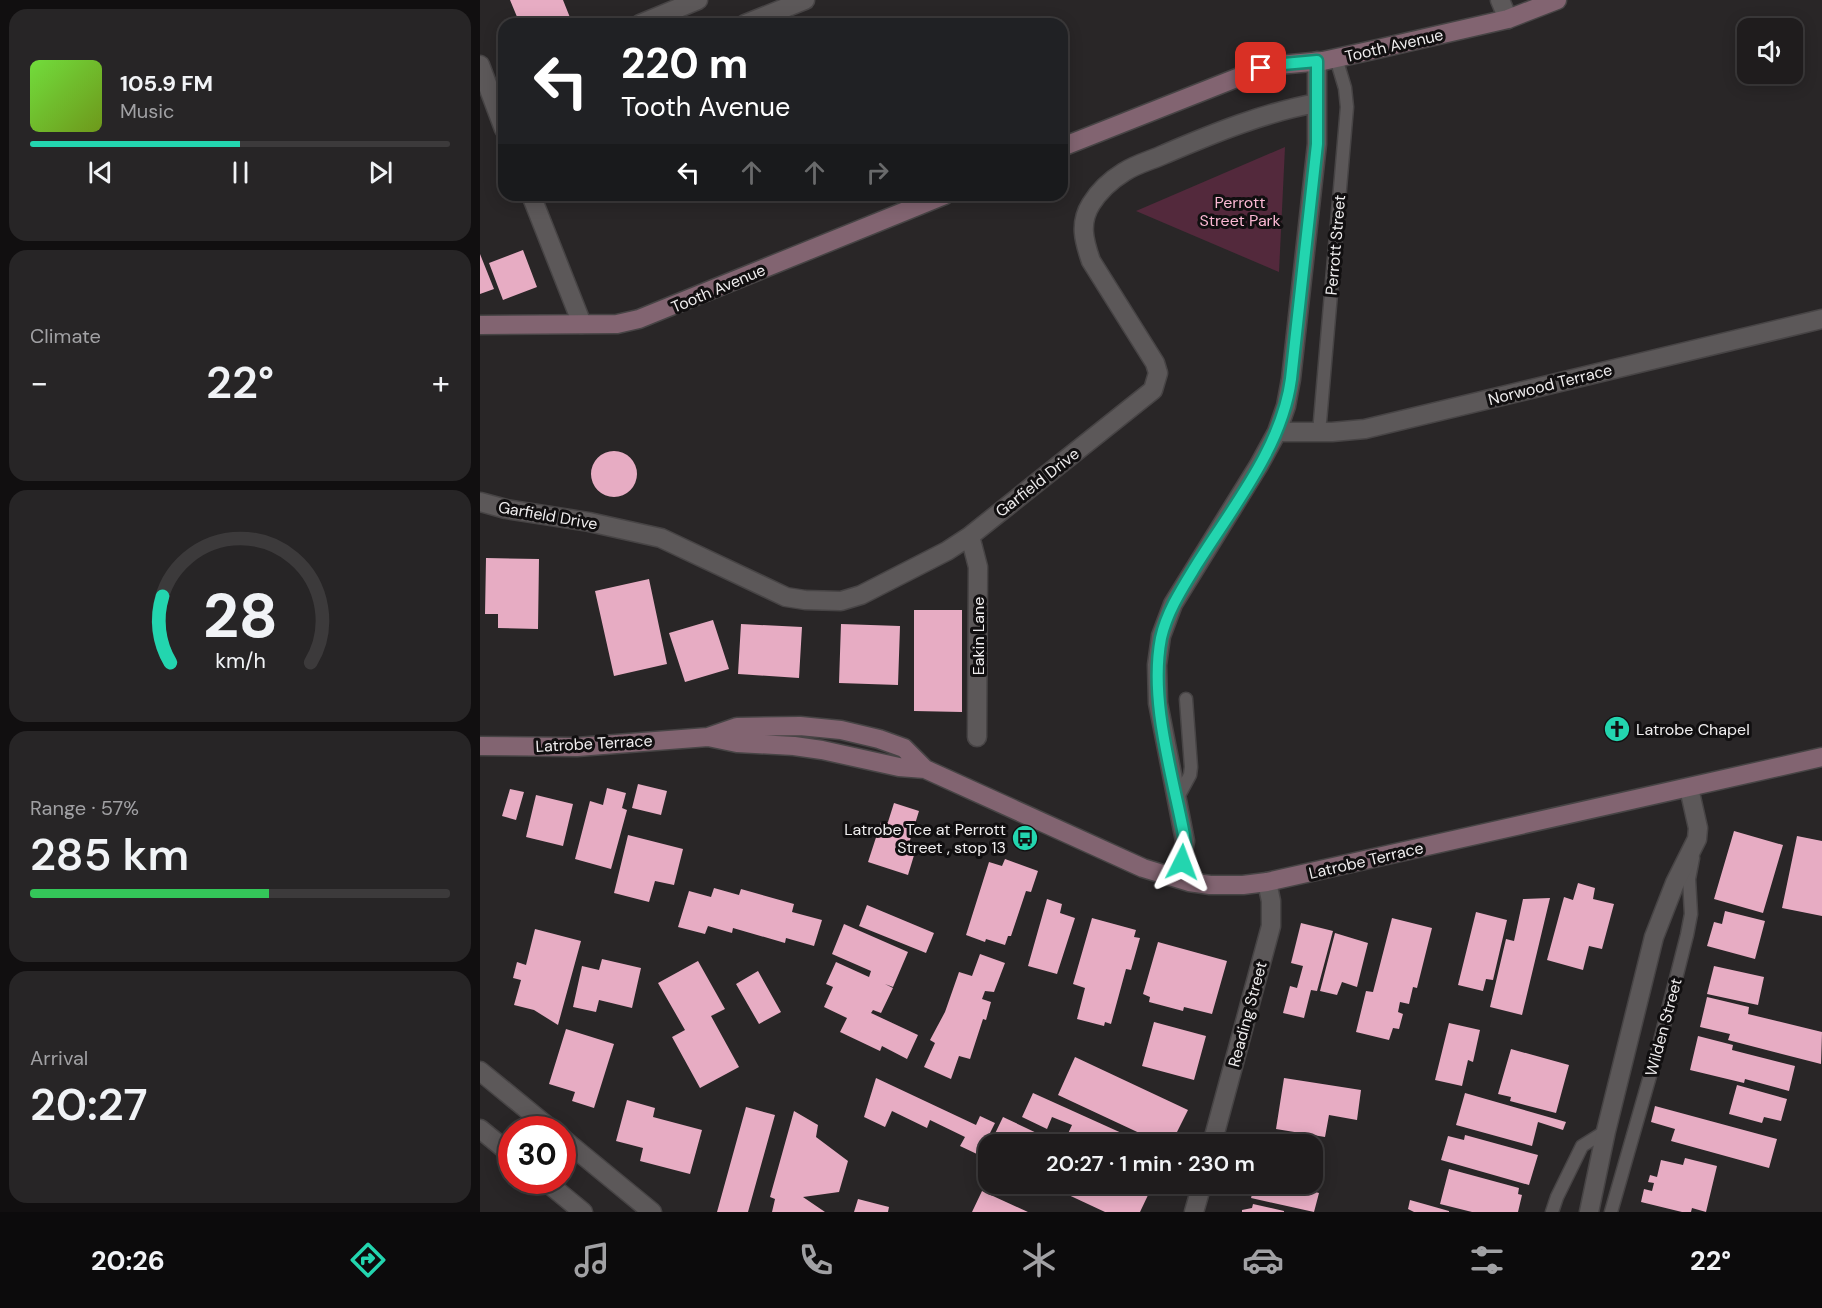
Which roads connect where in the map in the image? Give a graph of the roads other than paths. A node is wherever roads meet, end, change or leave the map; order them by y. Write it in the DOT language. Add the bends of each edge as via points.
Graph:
graph roads {
  1 [pos="698,0"];
  2 [pos="805,0"];
  3 [pos="1500,0"];
  4 [pos="1557,0"];
  5 [pos="654,18"];
  6 [pos="760,18"];
  7 [pos="1508,19"];
  8 [pos="1336,58"];
  9 [pos="1317,61"];
  10 [pos="480,65"];
  11 [pos="496,82"];
  12 [pos="1317,103"];
  13 [pos="1068,145"];
  14 [pos="533,201"];
  15 [pos="930,201"];
  16 [pos="1822,319"];
  17 [pos="582,324"];
  18 [pos="480,325"];
  19 [pos="1276,432"];
  20 [pos="1319,433"];
  21 [pos="480,502"];
  22 [pos="970,536"];
  23 [pos="1186,699"];
  24 [pos="977,737"];
  25 [pos="480,746"];
  26 [pos="1822,757"];
  27 [pos="1689,788"];
  28 [pos="1177,799"];
  29 [pos="1697,839"];
  30 [pos="1178,878"];
  31 [pos="1267,882"];
  32 [pos="480,1071"];
  33 [pos="535,1116"];
  34 [pos="480,1129"];
  35 [pos="1606,1131"];
  36 [pos="1215,1134"];
  37 [pos="498,1144"];
  38 [pos="576,1150"];
  39 [pos="561,1194"];
  40 [pos="1199,1194"];
  41 [pos="583,1212"];
  42 [pos="651,1212"];
  43 [pos="1194,1212"];
  44 [pos="1552,1212"];
  45 [pos="1589,1212"];
  46 [pos="1611,1212"];
  1 -- 5 [label="street"];
  2 -- 6 [label="street"];
  3 -- 7 [label="street"];
  4 -- 7 [label="main road, Tooth Avenue"];
  7 -- 8 [label="main road, Tooth Avenue"];
  8 -- 9 [label="main road, Tooth Avenue"];
  8 -- 20 [label="lane, Perrott Street" via="1347,107"];
  9 -- 12 [label="street, Perrott Street"];
  9 -- 13 [label="main road, Tooth Avenue" via="1261,68"];
  10 -- 11 [label="street"];
  12 -- 19 [label="street, Perrott Street" via="1317,144 1291,379"];
  12 -- 22 [label="street, Garfield Drive" via="1285,109 1184,146 1124,172 1103,188 1090,205 1083,226 1090,261 1155,363 1157,382 1153,390"];
  14 -- 17 [label="street"];
  15 -- 17 [label="main road, Tooth Avenue" via="639,320"];
  16 -- 20 [label="street, Norwood Terrace" via="1365,429"];
  17 -- 18 [label="main road, Tooth Avenue"];
  19 -- 20 [label="street, Norwood Terrace"];
  19 -- 28 [label="street, Perrott Street" via="1173,604 1161,636 1158,703"];
  21 -- 22 [label="street, Garfield Drive" via="661,538 786,597 805,600 841,601 861,595"];
  22 -- 24 [label="street, Eakin Lane" via="978,567"];
  23 -- 28 [label="lane" via="1191,767"];
  25 -- 30 [label="main road, Latrobe Terrace" via="578,747 708,736 737,743 822,750 925,769 1143,868"];
  26 -- 27 [label="main road, Latrobe Terrace"];
  27 -- 29 [label="street, Wilden Street"];
  27 -- 31 [label="main road, Latrobe Terrace"];
  28 -- 30 [label="street, Perrott Street" via="1185,841"];
  29 -- 35 [label="street, Wilden Street" via="1654,937"];
  29 -- 46 [label="lane, Wilden Street" via="1689,879 1691,914 1687,935"];
  30 -- 31 [label="main road, Latrobe Terrace" via="1210,885"];
  31 -- 36 [label="street, Reading Street" via="1271,926"];
  32 -- 33 [label="street"];
  34 -- 37 [label="street"];
  35 -- 44 [label="lane" via="1582,1146"];
  35 -- 45 [label="street, Wilden Street"];
  38 -- 42 [label="street"];
  39 -- 41 [label="street"];
  40 -- 43 [label="street"];
}
